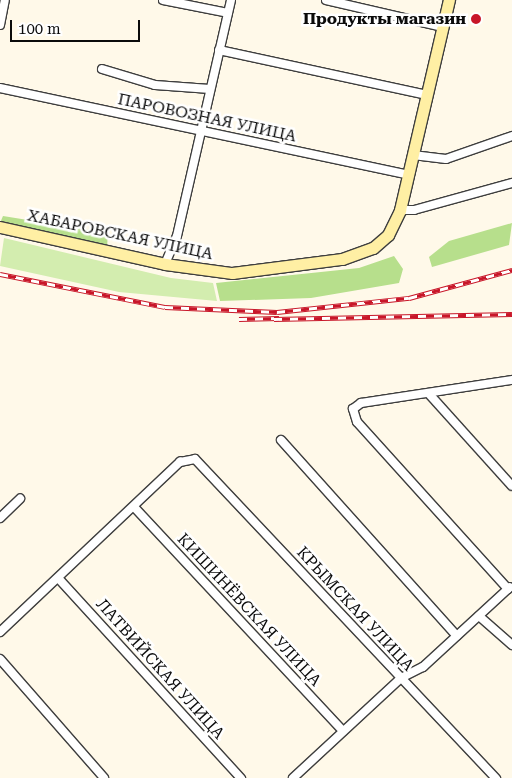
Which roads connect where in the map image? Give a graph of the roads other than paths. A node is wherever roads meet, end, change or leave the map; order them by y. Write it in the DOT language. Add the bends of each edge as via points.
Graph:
graph roads {
  1 [pos="5,0"];
  2 [pos="163,0"];
  3 [pos="231,0"];
  4 [pos="326,0"];
  5 [pos="449,0"];
  6 [pos="228,13"];
  7 [pos="0,25"];
  8 [pos="443,27"];
  9 [pos="219,50"];
  10 [pos="102,70"];
  11 [pos="0,88"];
  12 [pos="210,89"];
  13 [pos="427,96"];
  14 [pos="200,131"];
  15 [pos="512,136"];
  16 [pos="413,155"];
  17 [pos="408,175"];
  18 [pos="512,183"];
  19 [pos="400,210"];
  20 [pos="0,227"];
  21 [pos="165,264"];
  22 [pos="512,380"];
  23 [pos="430,394"];
  24 [pos="282,440"];
  25 [pos="512,486"];
  26 [pos="20,499"];
  27 [pos="135,508"];
  28 [pos="0,518"];
  29 [pos="59,579"];
  30 [pos="510,588"];
  31 [pos="479,616"];
  32 [pos="0,632"];
  33 [pos="457,636"];
  34 [pos="512,645"];
  35 [pos="0,659"];
  36 [pos="401,678"];
  37 [pos="343,731"];
  38 [pos="104,778"];
  39 [pos="241,778"];
  40 [pos="292,778"];
  41 [pos="496,778"];
  1 -- 7 [label="street"];
  2 -- 6 [label="street"];
  3 -- 6 [label="street"];
  4 -- 8 [label="street"];
  5 -- 8 [label="main road"];
  6 -- 9 [label="street"];
  8 -- 13 [label="main road"];
  9 -- 12 [label="street"];
  9 -- 13 [label="street"];
  10 -- 12 [label="street" via="155,85"];
  11 -- 14 [label="street, ПАРОВОЗНАЯ УЛИЦА"];
  12 -- 14 [label="street"];
  13 -- 16 [label="main road"];
  14 -- 17 [label="street, ПАРОВОЗНАЯ УЛИЦА"];
  14 -- 21 [label="street" via="177,236"];
  15 -- 16 [label="street" via="446,159"];
  16 -- 17 [label="main road"];
  17 -- 19 [label="main road"];
  18 -- 19 [label="street" via="414,210"];
  19 -- 21 [label="main road, ХАБАРОВСКАЯ УЛИЦА" via="380,243 342,259 232,272"];
  20 -- 21 [label="main road, ХАБАРОВСКАЯ УЛИЦА"];
  22 -- 23 [label="street"];
  23 -- 25 [label="street"];
  23 -- 30 [label="street" via="362,403 352,409 358,422"];
  24 -- 33 [label="street"];
  26 -- 28 [label="street"];
  27 -- 29 [label="street"];
  27 -- 36 [label="street, КРЫМСКАЯ УЛИЦА" via="180,462 195,459"];
  27 -- 37 [label="street, КИШИНЁВСКАЯ УЛИЦА"];
  29 -- 32 [label="street"];
  29 -- 39 [label="street, ЛАТВИЙСКАЯ УЛИЦА"];
  30 -- 31 [label="street"];
  31 -- 33 [label="street"];
  31 -- 34 [label="street"];
  33 -- 36 [label="street" via="423,667"];
  35 -- 38 [label="street"];
  36 -- 37 [label="street"];
  36 -- 41 [label="street, КРЫМСКАЯ УЛИЦА"];
  37 -- 40 [label="street"];
}
